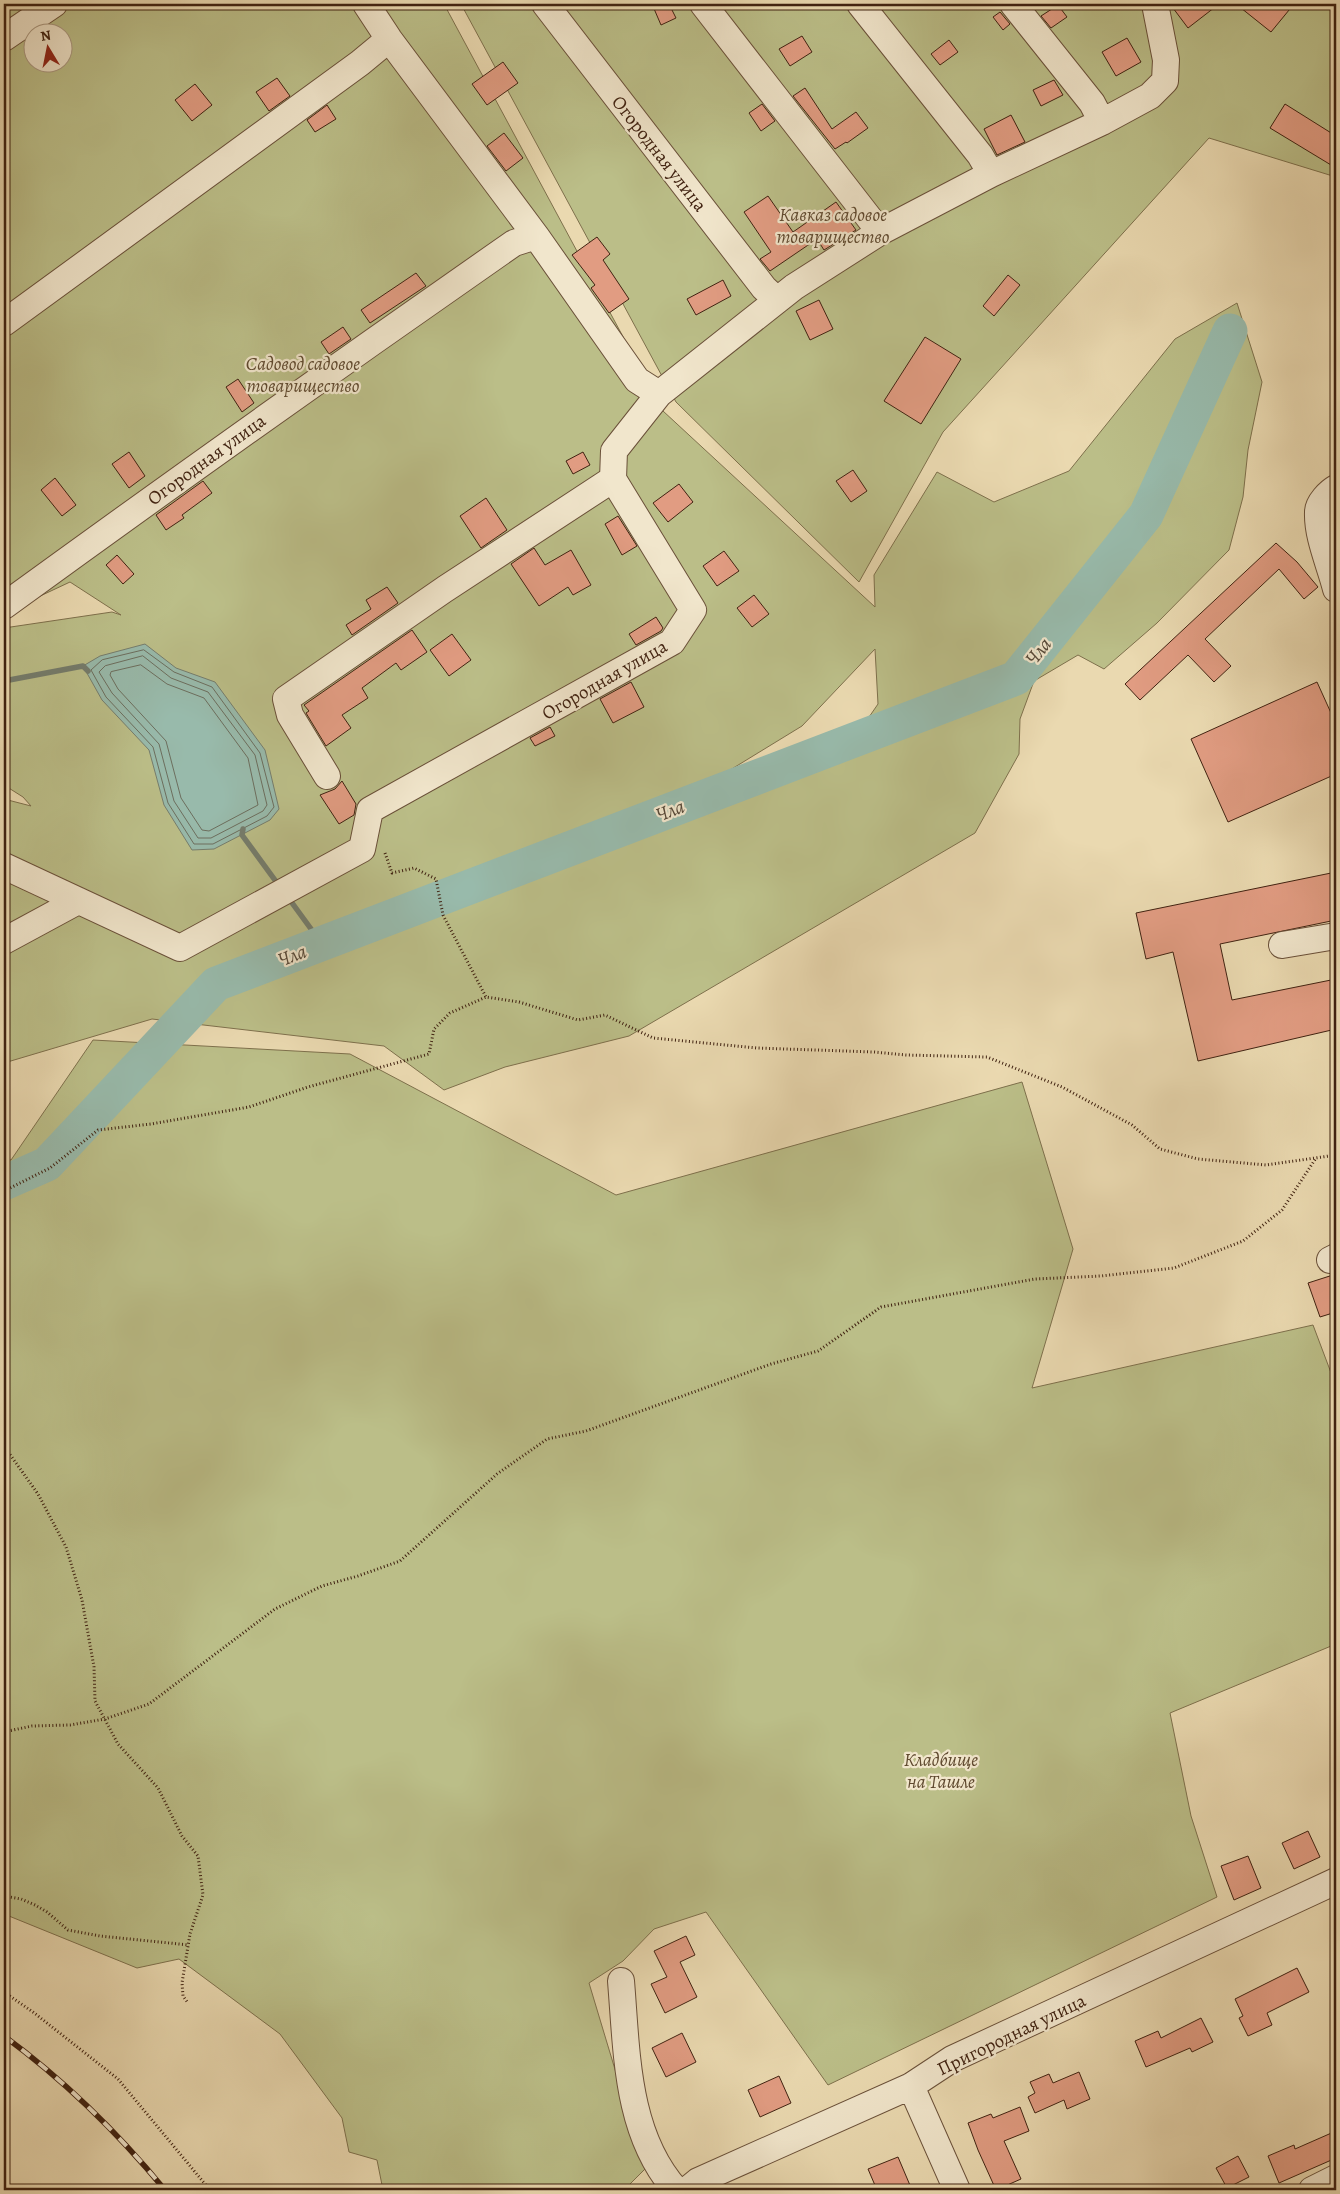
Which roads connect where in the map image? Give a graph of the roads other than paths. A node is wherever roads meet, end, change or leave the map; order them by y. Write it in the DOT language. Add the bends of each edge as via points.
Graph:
graph roads {
  1 [pos="54,4"];
  2 [pos="366,4"];
  3 [pos="545,4"];
  4 [pos="703,4"];
  5 [pos="860,4"];
  6 [pos="1013,4"];
  7 [pos="1155,4"];
  8 [pos="4,38"];
  9 [pos="389,39"];
  10 [pos="1102,122"];
  11 [pos="991,174"];
  12 [pos="880,232"];
  13 [pos="536,236"];
  14 [pos="777,300"];
  15 [pos="4,323"];
  16 [pos="660,394"];
  17 [pos="613,479"];
  18 [pos="1336,488"];
  19 [pos="1336,589"];
  20 [pos="4,606"];
  21 [pos="327,776"];
  22 [pos="4,866"];
  23 [pos="78,901"];
  24 [pos="1336,936"];
  25 [pos="4,941"];
  26 [pos="1282,945"];
  27 [pos="1336,1881"];
  28 [pos="621,1981"];
  29 [pos="911,2086"];
  30 [pos="1336,2178"];
  31 [pos="676,2190"];
  32 [pos="688,2190"];
  33 [pos="957,2190"];
  34 [pos="1312,2190"];
  1 -- 8 [label="street"];
  2 -- 9 [label="street"];
  3 -- 14 [label="street, Огородная улица" via="764,288"];
  4 -- 12 [label="street"];
  5 -- 11 [label="street" via="980,155"];
  6 -- 10 [label="street" via="1092,103"];
  7 -- 10 [label="street" via="1166,60 1165,81 1150,96"];
  9 -- 13 [label="street"];
  9 -- 15 [label="street"];
  10 -- 11 [label="street"];
  11 -- 12 [label="street"];
  12 -- 14 [label="street"];
  13 -- 16 [label="street" via="637,380"];
  13 -- 20 [label="street, Огородная улица" via="514,243 182,475"];
  14 -- 16 [label="street"];
  16 -- 17 [label="street" via="614,451"];
  17 -- 21 [label="street" via="445,589 286,699 290,715"];
  17 -- 23 [label="street, Огородная улица" via="693,610 672,642 370,810 362,848 180,948"];
  18 -- 19 [label="street" via="1329,492 1318,510 1321,535"];
  22 -- 23 [label="street"];
  23 -- 25 [label="street"];
  24 -- 26 [label="street"];
  27 -- 29 [label="street, Пригородная улица" via="952,2059"];
  28 -- 31 [label="street" via="631,2093 647,2146 664,2177"];
  29 -- 32 [label="street, Пригородная улица" via="698,2181"];
  29 -- 33 [label="street"];
  30 -- 34 [label="street"];
}
